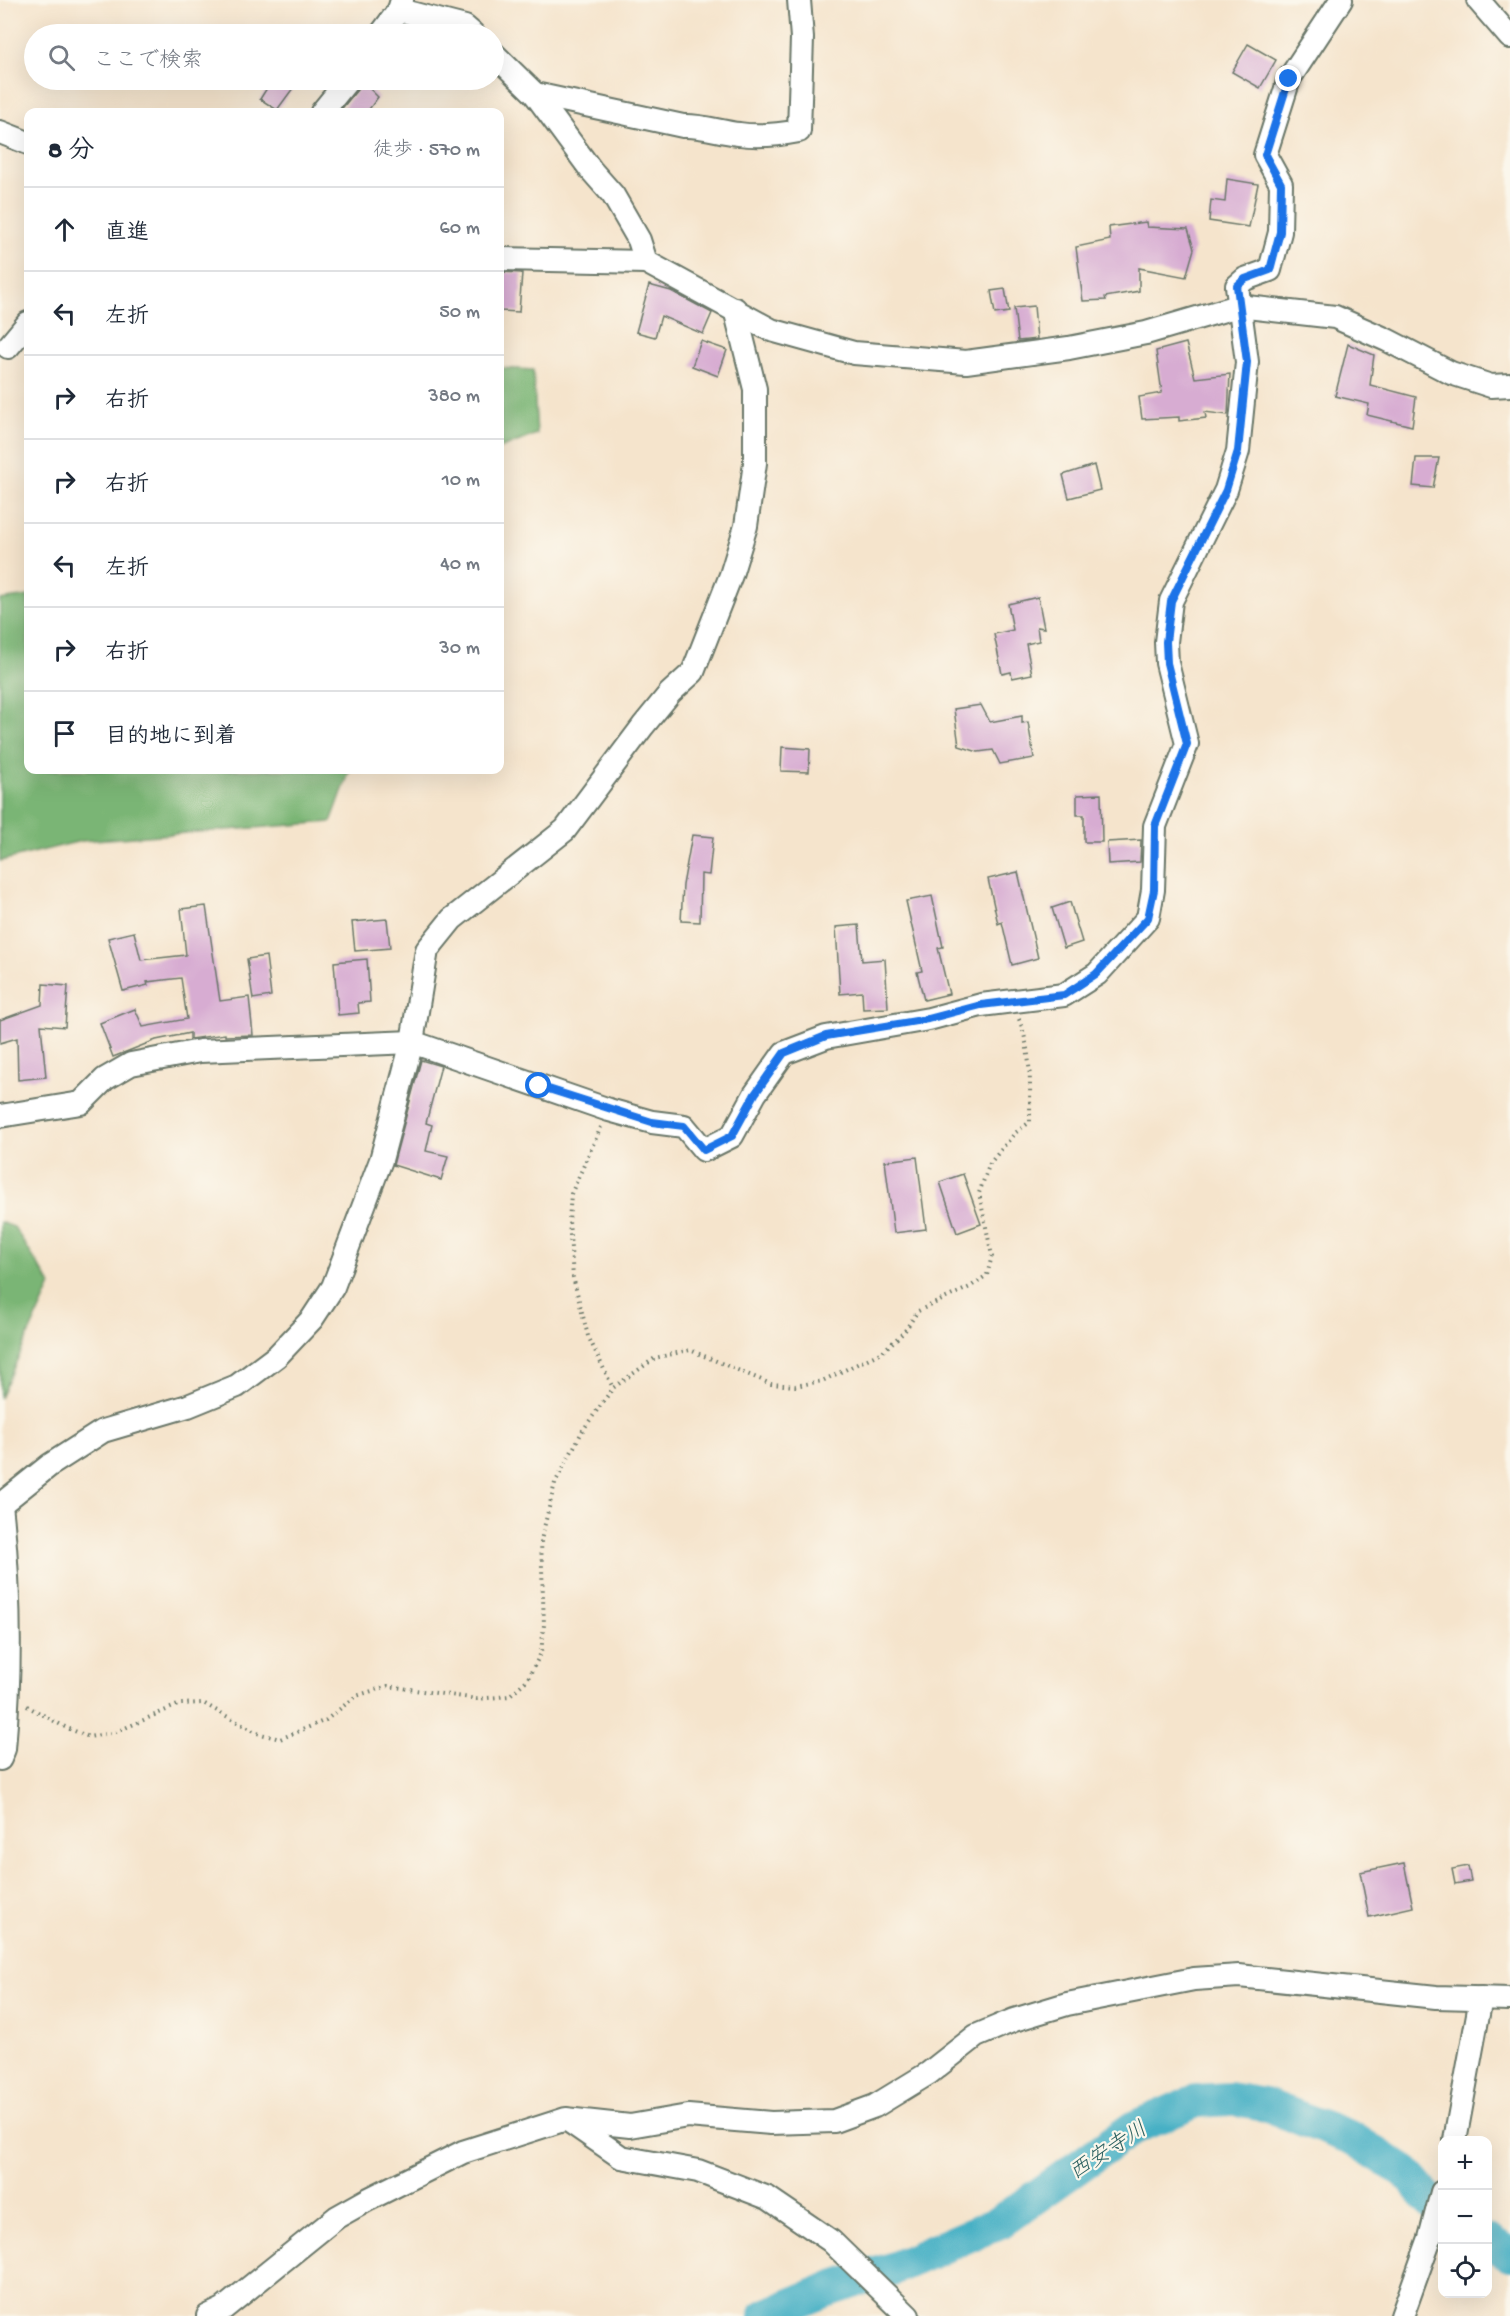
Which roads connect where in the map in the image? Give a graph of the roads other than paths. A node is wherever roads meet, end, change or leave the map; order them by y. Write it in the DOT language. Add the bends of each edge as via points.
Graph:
graph roads {
  1 [pos="799,0"];
  2 [pos="1341,0"];
  3 [pos="1478,0"];
  4 [pos="401,5"];
  5 [pos="388,24"];
  6 [pos="456,24"];
  7 [pos="1510,36"];
  8 [pos="504,64"];
  9 [pos="340,90"];
  10 [pos="535,94"];
  11 [pos="325,108"];
  12 [pos="0,132"];
  13 [pos="24,141"];
  14 [pos="504,259"];
  15 [pos="646,262"];
  16 [pos="1238,306"];
  17 [pos="735,309"];
  18 [pos="24,329"];
  19 [pos="8,347"];
  20 [pos="1510,385"];
  21 [pos="412,1042"];
  22 [pos="0,1116"];
  23 [pos="0,1505"];
  24 [pos="0,1759"];
  25 [pos="1481,1998"];
  26 [pos="1510,2000"];
  27 [pos="566,2119"];
  28 [pos="1456,2136"];
  29 [pos="1438,2210"];
  30 [pos="208,2316"];
  31 [pos="908,2316"];
  32 [pos="1402,2316"];
  1 -- 10 [label="street" via="799,131 774,136 739,134"];
  2 -- 16 [label="street" via="1289,79 1265,155 1281,184 1280,232 1270,270 1237,286"];
  3 -- 7 [label="street"];
  4 -- 5 [label="street"];
  4 -- 6 [label="street"];
  8 -- 10 [label="street"];
  9 -- 11 [label="street"];
  10 -- 15 [label="street" via="613,195 639,240"];
  12 -- 13 [label="street"];
  14 -- 15 [label="street"];
  15 -- 17 [label="street"];
  16 -- 17 [label="street" via="1146,333 966,362 854,353 771,330"];
  16 -- 20 [label="street" via="1335,317 1451,373 1491,386"];
  16 -- 21 [label="street" via="1247,362 1238,451 1226,490 1171,601 1166,642 1167,663 1187,744 1155,826 1154,890 1148,918 1096,974 1064,995 981,1005 928,1019 826,1036 784,1053 732,1136 704,1150 684,1126 609,1110"];
  17 -- 21 [label="street" via="755,389 755,463 746,526 693,672 670,693 565,830 452,919 427,950"];
  18 -- 19 [label="street"];
  21 -- 22 [label="street" via="200,1051 131,1065 105,1079 81,1103"];
  21 -- 23 [label="street" via="381,1160 333,1287 312,1318 277,1356 237,1386 188,1406 103,1431 50,1465"];
  23 -- 24 [label="street" via="5,1542 8,1694"];
  25 -- 26 [label="street"];
  25 -- 27 [label="street" via="1239,1976 1194,1980 1067,2004 1014,2020 976,2036 929,2073 875,2106 834,2121 771,2123 688,2116 630,2126"];
  25 -- 28 [label="street"];
  27 -- 30 [label="street" via="463,2152 369,2199 337,2217"];
  27 -- 31 [label="street" via="621,2157 698,2170 768,2198 831,2241"];
  29 -- 32 [label="street"];
}
